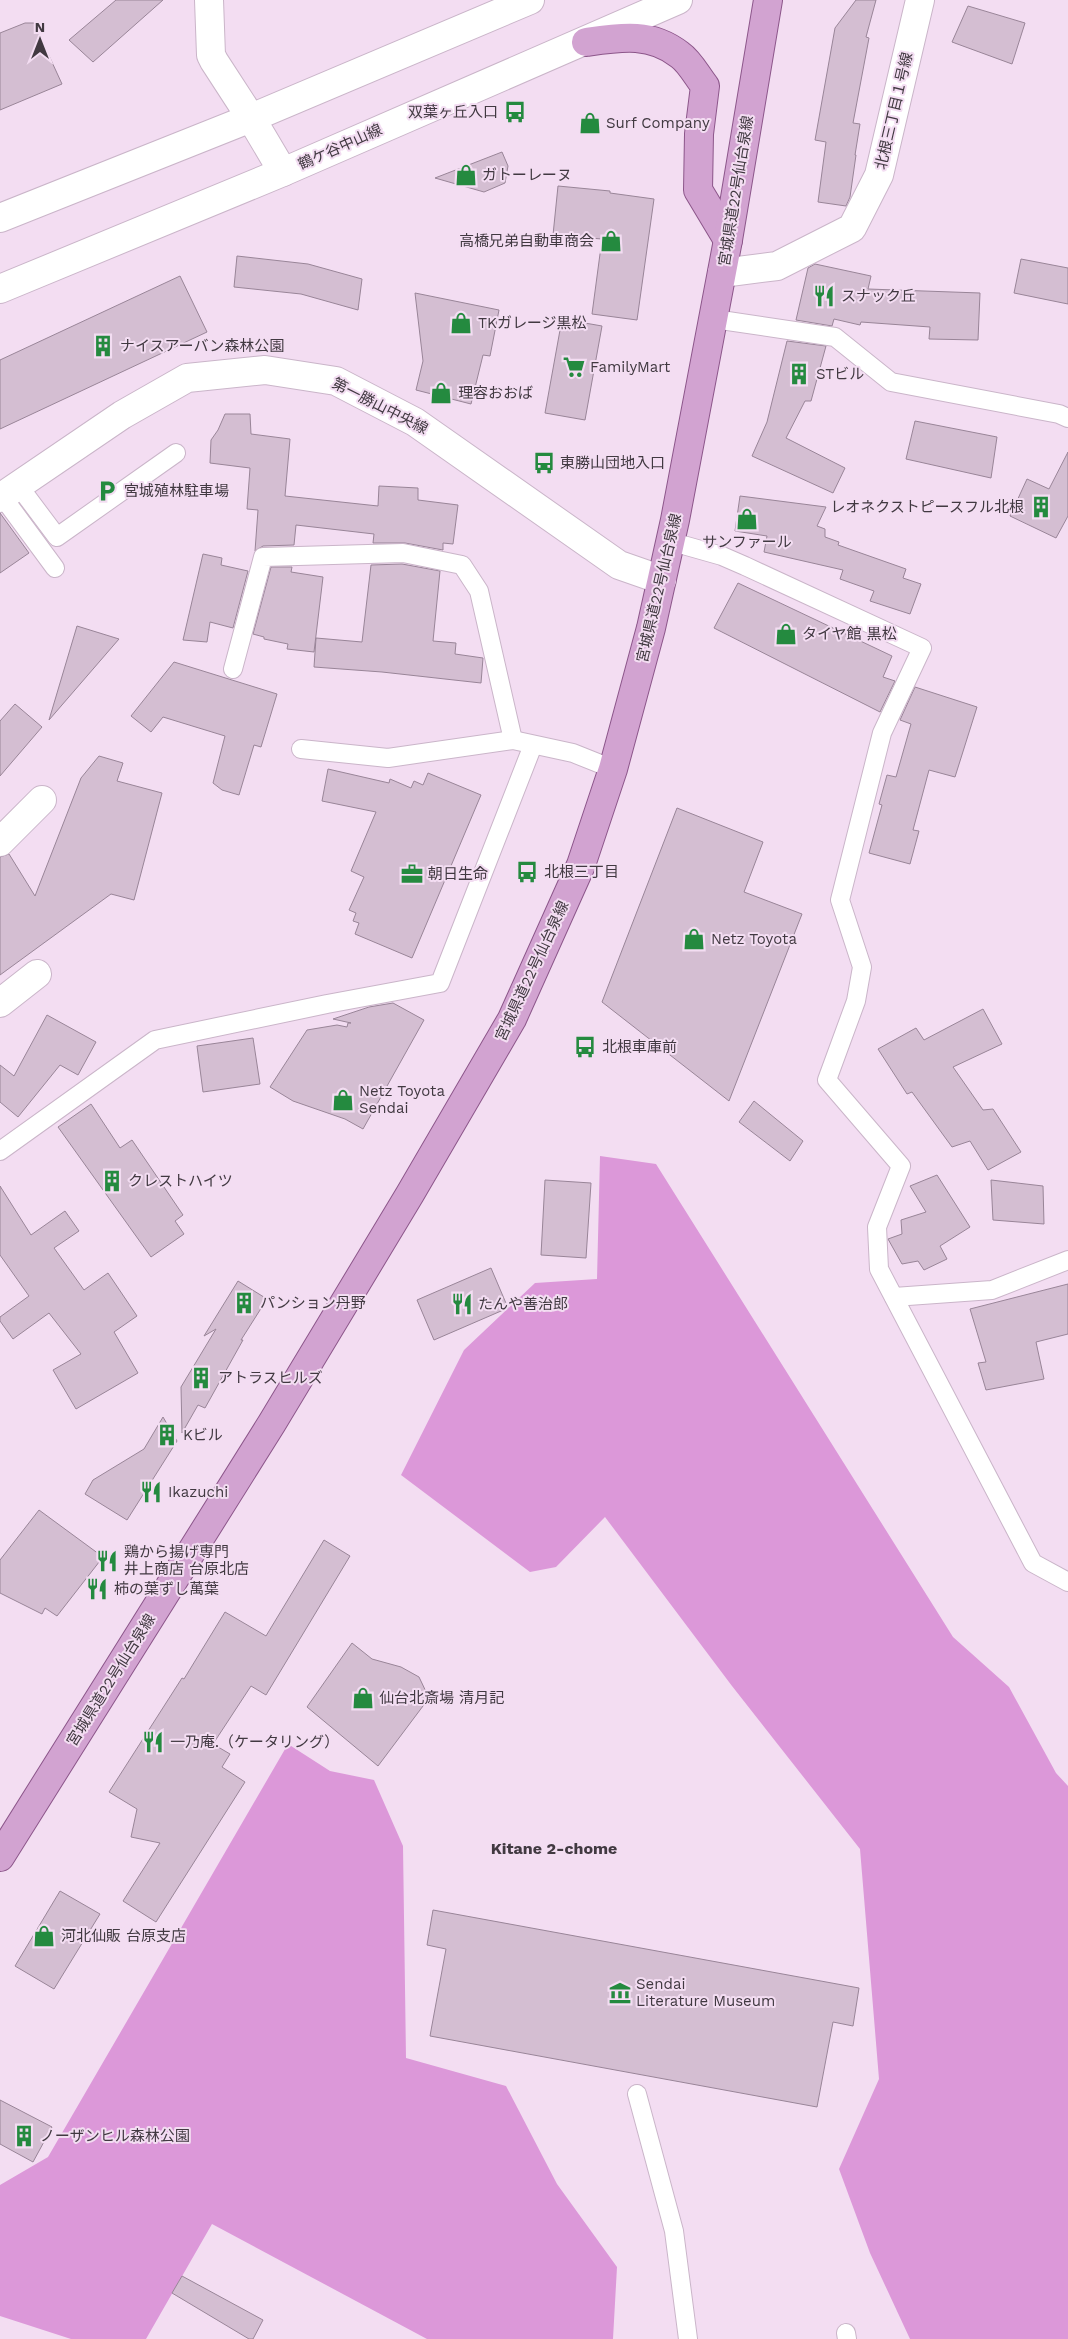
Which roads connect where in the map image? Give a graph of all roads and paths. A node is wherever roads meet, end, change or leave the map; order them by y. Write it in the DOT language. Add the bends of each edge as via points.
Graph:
graph roads {
  1 [pos="209,0"];
  2 [pos="530,0"];
  3 [pos="678,0"];
  4 [pos="768,0"];
  5 [pos="920,0"];
  6 [pos="586,42"];
  7 [pos="251,118"];
  8 [pos="283,172"];
  9 [pos="0,218"];
  10 [pos="728,240"];
  11 [pos="722,273"];
  12 [pos="0,289"];
  13 [pos="714,319"];
  14 [pos="1068,418"];
  15 [pos="176,453"];
  16 [pos="7,493"];
  17 [pos="669,541"];
  18 [pos="54,568"];
  19 [pos="662,580"];
  20 [pos="233,669"];
  21 [pos="513,740"];
  22 [pos="533,745"];
  23 [pos="301,749"];
  24 [pos="613,769"];
  25 [pos="42,800"];
  26 [pos="0,842"];
  27 [pos="37,974"];
  28 [pos="0,1003"];
  29 [pos="0,1150"];
  30 [pos="1068,1260"];
  31 [pos="894,1297"];
  32 [pos="1068,1582"];
  33 [pos="0,1857"];
  34 [pos="637,2094"];
  35 [pos="688,2339"];
  1 -- 7 [label="street" via="211,55"];
  2 -- 7 [label="street"];
  3 -- 6 [label="street, 鶴ケ谷中山線"];
  4 -- 10 [label="main road, 宮城県道22号仙台泉線"];
  5 -- 11 [label="street, 北根三丁目１号線" via="880,175 852,228 777,266"];
  6 -- 8 [label="street, 鶴ケ谷中山線"];
  6 -- 10 [label="main road" via="646,38 681,55 705,86 699,134 698,190"];
  7 -- 8 [label="street"];
  7 -- 9 [label="street"];
  8 -- 12 [label="street, 鶴ケ谷中山線"];
  10 -- 11 [label="main road, 宮城県道22号仙台泉線"];
  11 -- 13 [label="main road, 宮城県道22号仙台泉線"];
  13 -- 14 [label="lane" via="835,337 891,382"];
  13 -- 17 [label="main road, 宮城県道22号仙台泉線"];
  15 -- 16 [label="lane" via="57,537"];
  16 -- 18 [label="lane"];
  16 -- 19 [label="street, 第一勝山中央線" via="122,415 187,378 265,370 336,381 415,422 619,565"];
  17 -- 19 [label="main road, 宮城県道22号仙台泉線"];
  17 -- 31 [label="lane" via="722,556 922,648 882,733 840,900 862,967 856,1001 827,1080 901,1166 878,1227 879,1269"];
  19 -- 24 [label="main road, 宮城県道22号仙台泉線"];
  20 -- 21 [label="lane" via="263,557 403,553 462,565 479,591"];
  21 -- 22 [label="lane"];
  21 -- 23 [label="lane" via="388,758"];
  22 -- 24 [label="lane" via="573,753"];
  22 -- 29 [label="lane" via="440,983 155,1040"];
  24 -- 33 [label="main road, 宮城県道22号仙台泉線" via="581,865 512,1019 277,1414"];
  25 -- 26 [label="street"];
  27 -- 28 [label="street"];
  30 -- 31 [label="lane" via="992,1290"];
  31 -- 32 [label="lane" via="1033,1563"];
  34 -- 35 [label="lane" via="674,2231"];
}
